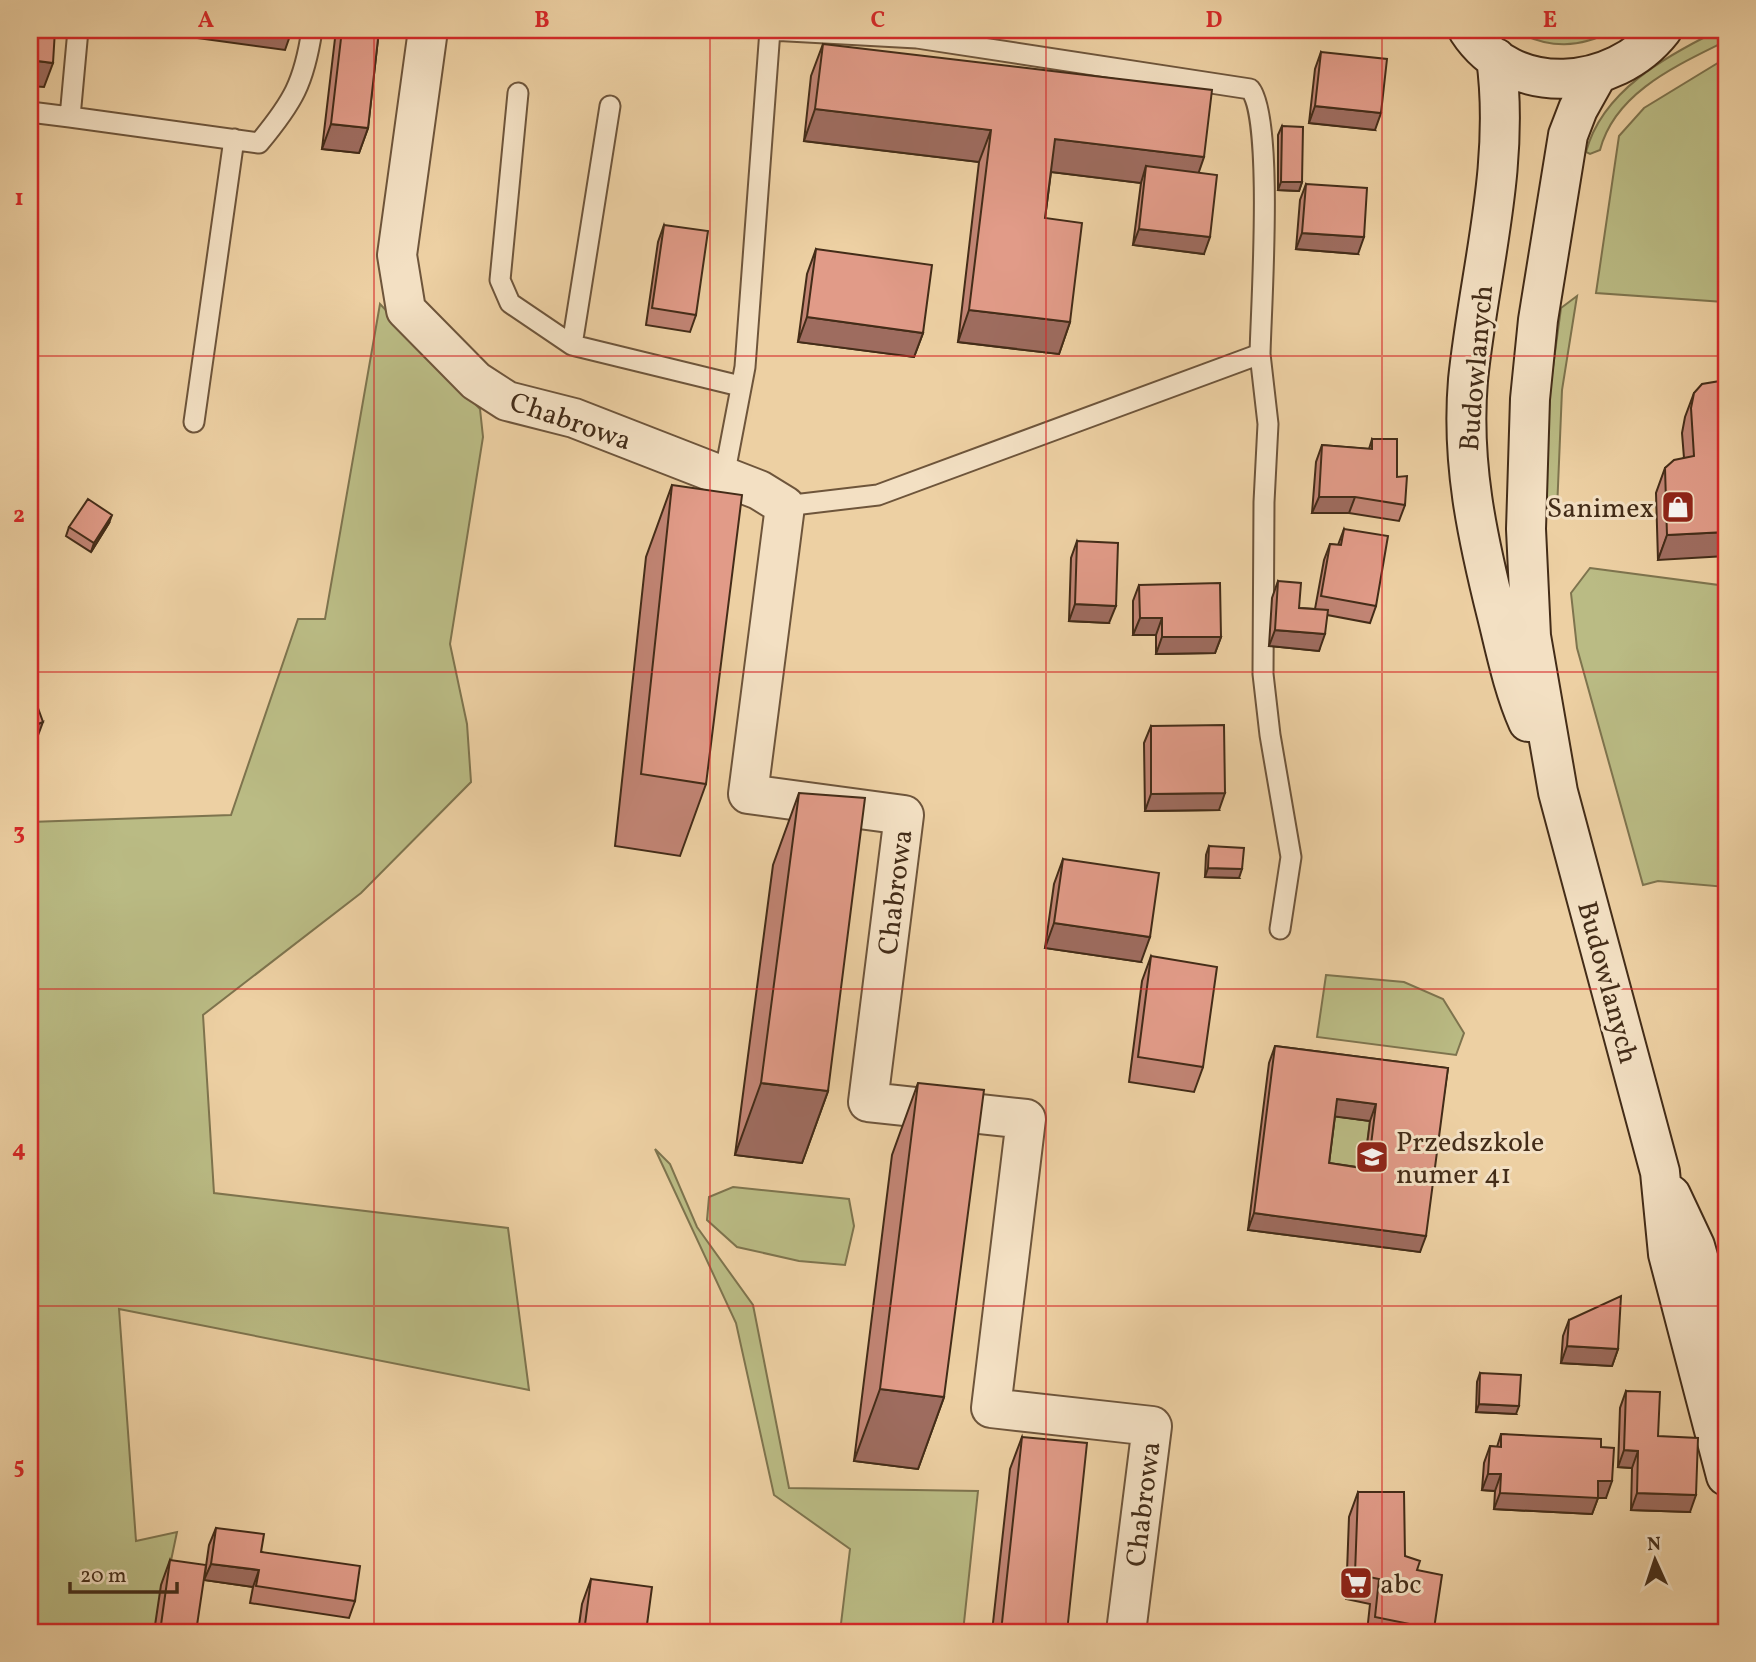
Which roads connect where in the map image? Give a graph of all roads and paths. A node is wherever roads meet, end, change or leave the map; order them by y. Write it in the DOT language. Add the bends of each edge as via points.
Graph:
graph roads {
  1 [pos="78,30"];
  2 [pos="312,30"];
  3 [pos="428,30"];
  4 [pos="1468,30"];
  5 [pos="1661,30"];
  6 [pos="1496,58"];
  7 [pos="1597,75"];
  8 [pos="518,93"];
  9 [pos="610,106"];
  10 [pos="30,112"];
  11 [pos="70,117"];
  12 [pos="234,139"];
  13 [pos="572,345"];
  14 [pos="1260,354"];
  15 [pos="740,386"];
  16 [pos="194,422"];
  17 [pos="724,477"];
  18 [pos="785,506"];
  19 [pos="1558,792"];
  20 [pos="1280,929"];
  21 [pos="1660,1172"];
  22 [pos="1726,1354"];
  23 [pos="1726,1476"];
  24 [pos="1126,1632"];
  1 -- 11 [label="lane"];
  2 -- 12 [label="lane" via="306,69 285,111 259,143"];
  3 -- 17 [label="main road, Chabrowa" via="397,255 406,310 476,381 507,401 574,418"];
  4 -- 6 [label="main road"];
  5 -- 7 [label="main road" via="1630,60"];
  6 -- 7 [label="main road" via="1538,77"];
  6 -- 19 [label="main road, Budowlanych" via="1501,151 1469,378 1468,479 1477,537 1517,697"];
  7 -- 19 [label="main road, Budowlanych" via="1577,108 1565,148 1538,320 1529,421 1526,529 1531,636"];
  8 -- 13 [label="lane" via="500,280 510,303"];
  9 -- 13 [label="lane"];
  10 -- 11 [label="lane"];
  11 -- 12 [label="lane"];
  12 -- 16 [label="lane"];
  13 -- 15 [label="lane"];
  14 -- 15 [label="lane" via="1262,146 1258,102 1250,89 917,38 770,30"];
  14 -- 18 [label="lane" via="878,495"];
  14 -- 20 [label="lane" via="1268,424 1263,674 1291,858"];
  15 -- 17 [label="lane"];
  17 -- 18 [label="main road, Chabrowa" via="759,489"];
  18 -- 24 [label="main road, Chabrowa" via="748,794 904,815 868,1102 1026,1119 991,1408 1152,1426"];
  19 -- 21 [label="main road, Budowlanych"];
  21 -- 22 [label="main road, Budowlanych" via="1695,1246"];
  21 -- 23 [label="main road, Budowlanych" via="1668,1254"];
}
